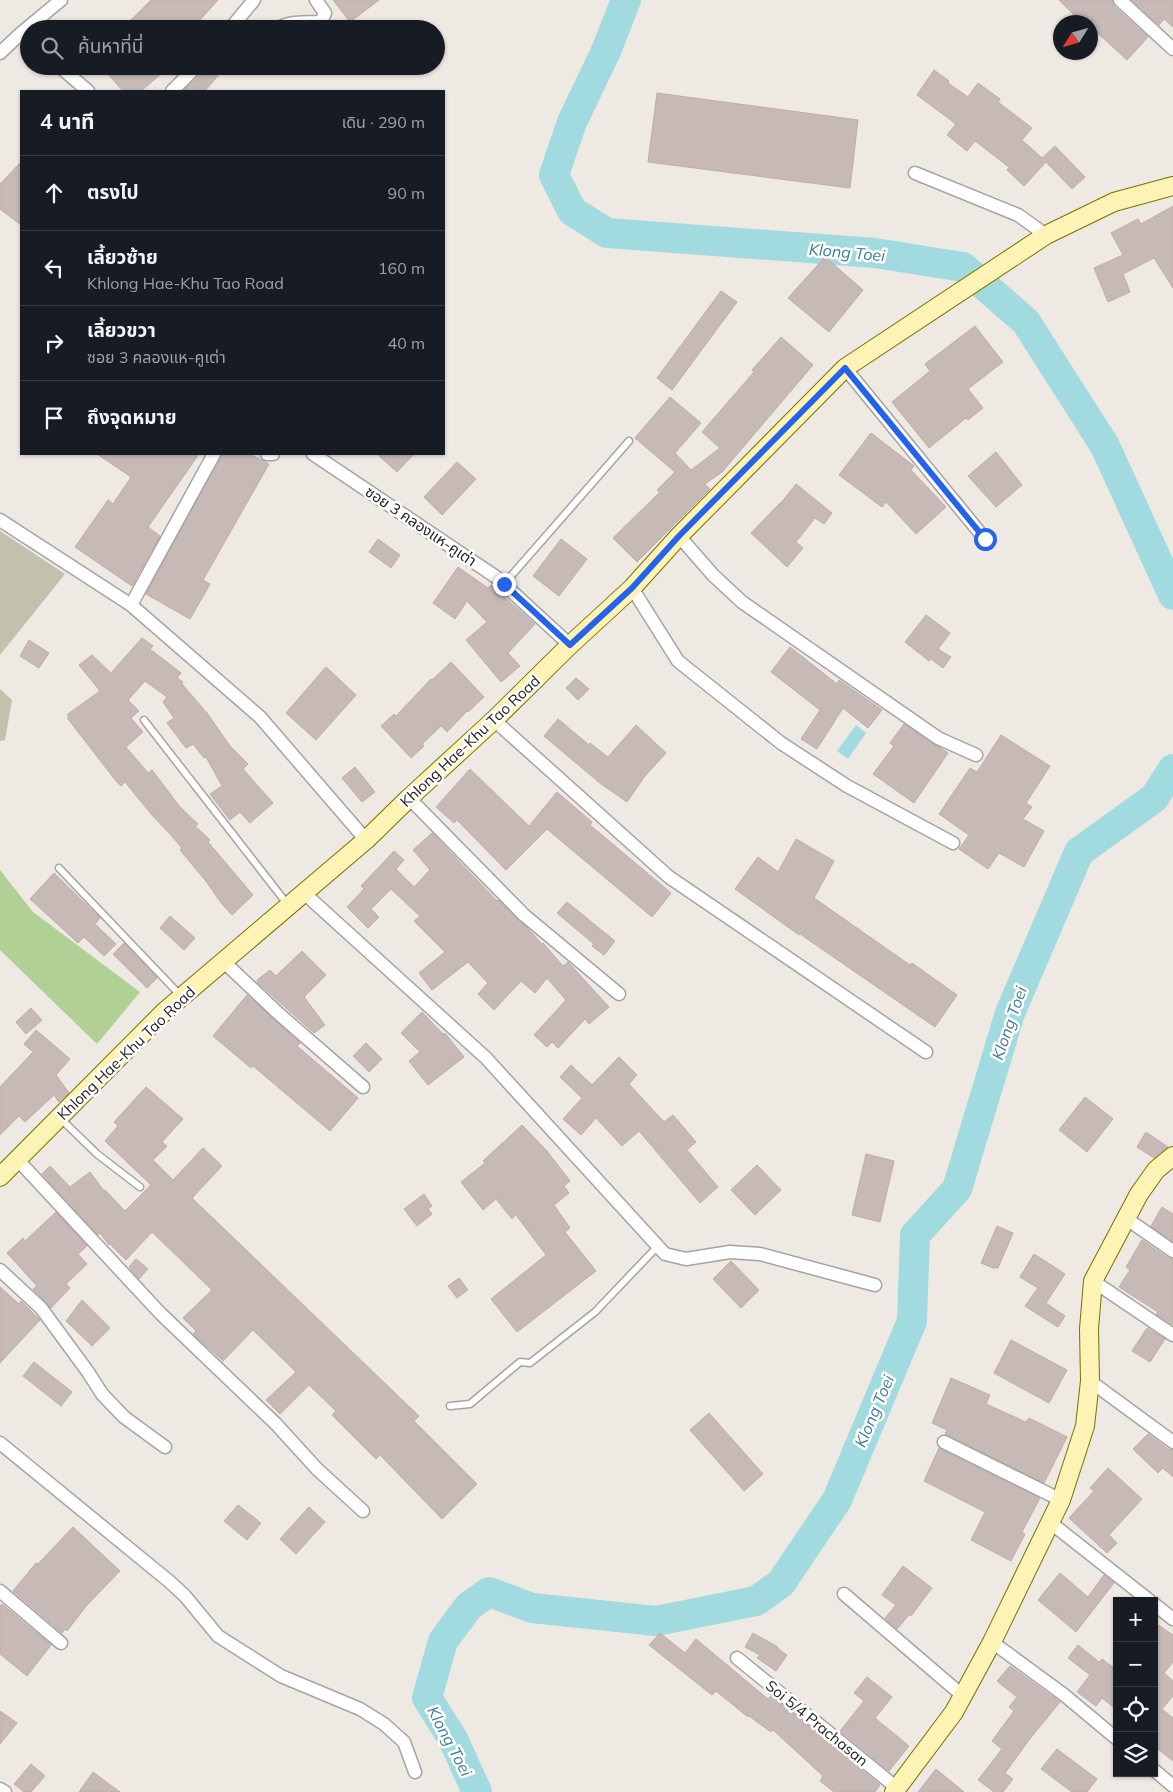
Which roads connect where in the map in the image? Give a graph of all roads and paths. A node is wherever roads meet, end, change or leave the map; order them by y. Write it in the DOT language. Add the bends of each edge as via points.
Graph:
graph roads {
  1 [pos="61,0"];
  2 [pos="254,0"];
  3 [pos="316,0"];
  4 [pos="1120,0"];
  5 [pos="42,20"];
  6 [pos="237,20"];
  7 [pos="322,20"];
  8 [pos="20,40"];
  9 [pos="1173,49"];
  10 [pos="0,53"];
  11 [pos="69,75"];
  12 [pos="187,75"];
  13 [pos="87,90"];
  14 [pos="173,90"];
  15 [pos="915,173"];
  16 [pos="1173,186"];
  17 [pos="1046,235"];
  18 [pos="845,368"];
  19 [pos="629,441"];
  20 [pos="213,455"];
  21 [pos="314,455"];
  22 [pos="0,520"];
  23 [pos="679,536"];
  24 [pos="985,539"];
  25 [pos="504,584"];
  26 [pos="632,588"];
  27 [pos="131,604"];
  28 [pos="570,645"];
  29 [pos="144,720"];
  30 [pos="494,720"];
  31 [pos="976,755"];
  32 [pos="409,798"];
  33 [pos="366,840"];
  34 [pos="953,843"];
  35 [pos="59,868"];
  36 [pos="304,893"];
  37 [pos="288,906"];
  38 [pos="224,962"];
  39 [pos="619,994"];
  40 [pos="182,997"];
  41 [pos="926,1052"];
  42 [pos="363,1087"];
  43 [pos="59,1117"];
  44 [pos="1173,1156"];
  45 [pos="17,1159"];
  46 [pos="0,1177"];
  47 [pos="140,1187"];
  48 [pos="1127,1219"];
  49 [pos="657,1247"];
  50 [pos="1173,1251"];
  51 [pos="0,1270"];
  52 [pos="1093,1281"];
  53 [pos="875,1285"];
  54 [pos="1173,1335"];
  55 [pos="1090,1381"];
  56 [pos="450,1406"];
  57 [pos="944,1442"];
  58 [pos="1173,1442"];
  59 [pos="0,1443"];
  60 [pos="165,1447"];
  61 [pos="1061,1500"];
  62 [pos="363,1511"];
  63 [pos="1051,1523"];
  64 [pos="0,1591"];
  65 [pos="844,1594"];
  66 [pos="1145,1597"];
  67 [pos="1158,1607"];
  68 [pos="1173,1619"];
  69 [pos="992,1642"];
  70 [pos="61,1643"];
  71 [pos="737,1658"];
  72 [pos="963,1696"];
  73 [pos="1113,1736"];
  74 [pos="415,1772"];
  75 [pos="1158,1773"];
  76 [pos="1173,1786"];
  77 [pos="0,1789"];
  78 [pos="896,1790"];
  79 [pos="4,1792"];
  1 -- 5 [label="street"];
  2 -- 6 [label="street"];
  3 -- 7 [label="street" via="325,13"];
  4 -- 9 [label="street"];
  8 -- 10 [label="street"];
  11 -- 13 [label="street"];
  12 -- 14 [label="street"];
  15 -- 17 [label="street" via="1018,215"];
  16 -- 17 [label="street, Khlong Hae-Khu Tao Road" via="1114,202"];
  17 -- 18 [label="street, Khlong Hae-Khu Tao Road"];
  18 -- 23 [label="street, Khlong Hae-Khu Tao Road"];
  18 -- 24 [label="street"];
  19 -- 25 [label="lane"];
  20 -- 27 [label="street"];
  21 -- 25 [label="street, ซอย 3 คลองแห-คูเต่า"];
  22 -- 27 [label="street"];
  23 -- 26 [label="street, Khlong Hae-Khu Tao Road"];
  23 -- 31 [label="street" via="742,602 938,738"];
  25 -- 28 [label="street, ซอย 3 คลองแห-คูเต่า"];
  26 -- 28 [label="street, Khlong Hae-Khu Tao Road"];
  26 -- 34 [label="street" via="678,661 781,743 847,786"];
  27 -- 33 [label="street" via="260,717"];
  28 -- 30 [label="street, Khlong Hae-Khu Tao Road"];
  29 -- 37 [label="lane"];
  30 -- 32 [label="street, Khlong Hae-Khu Tao Road"];
  30 -- 41 [label="street" via="669,876"];
  32 -- 33 [label="street, Khlong Hae-Khu Tao Road"];
  32 -- 39 [label="street" via="524,915"];
  33 -- 36 [label="street, Khlong Hae-Khu Tao Road"];
  35 -- 40 [label="lane"];
  36 -- 37 [label="street, Khlong Hae-Khu Tao Road"];
  36 -- 49 [label="street" via="486,1058"];
  37 -- 38 [label="street, Khlong Hae-Khu Tao Road"];
  38 -- 40 [label="street, Khlong Hae-Khu Tao Road"];
  38 -- 42 [label="street"];
  40 -- 43 [label="street, Khlong Hae-Khu Tao Road"];
  43 -- 45 [label="street, Khlong Hae-Khu Tao Road"];
  43 -- 47 [label="lane" via="97,1154"];
  44 -- 48 [label="street" via="1156,1170"];
  45 -- 46 [label="street, Khlong Hae-Khu Tao Road"];
  45 -- 62 [label="street" via="160,1313"];
  48 -- 50 [label="street"];
  48 -- 52 [label="street"];
  49 -- 53 [label="street" via="665,1254 686,1259 730,1252 760,1254"];
  49 -- 56 [label="lane" via="595,1312 530,1363 520,1362 470,1404"];
  51 -- 60 [label="street" via="41,1308 102,1394 124,1416"];
  52 -- 54 [label="street"];
  52 -- 55 [label="street" via="1089,1329"];
  55 -- 58 [label="street"];
  55 -- 61 [label="street" via="1085,1426"];
  57 -- 61 [label="street"];
  59 -- 74 [label="street" via="170,1582 218,1636 280,1676 360,1709 384,1724 404,1742"];
  61 -- 63 [label="street"];
  63 -- 66 [label="street"];
  63 -- 69 [label="street"];
  64 -- 70 [label="street"];
  65 -- 72 [label="street"];
  67 -- 68 [label="street"];
  69 -- 72 [label="street"];
  69 -- 73 [label="street"];
  71 -- 78 [label="street, Soi 5/4 Prachasan"];
  72 -- 78 [label="street"];
  75 -- 76 [label="street"];
  77 -- 79 [label="street"];
}
